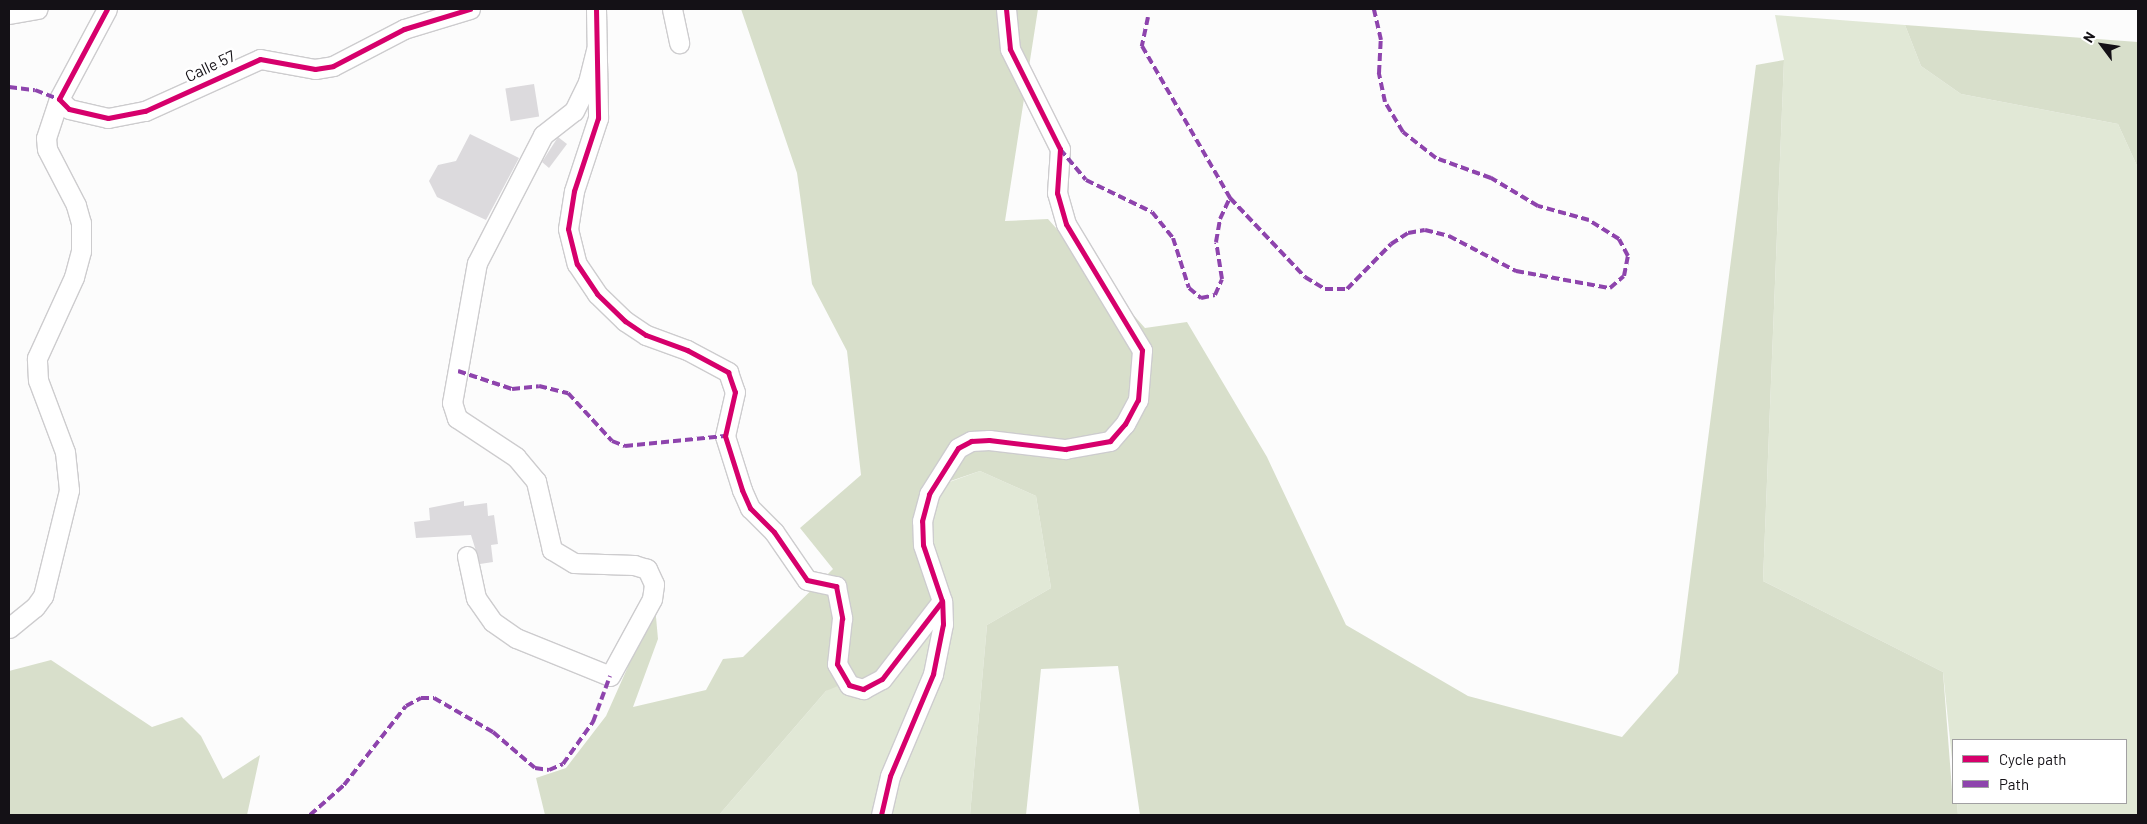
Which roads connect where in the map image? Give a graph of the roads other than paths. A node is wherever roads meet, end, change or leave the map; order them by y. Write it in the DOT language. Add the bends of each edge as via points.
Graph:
graph roads {
  1 [pos="38,9"];
  2 [pos="107,9"];
  3 [pos="470,9"];
  4 [pos="596,9"];
  5 [pos="672,9"];
  6 [pos="1006,9"];
  7 [pos="9,14"];
  8 [pos="679,42"];
  9 [pos="596,50"];
  10 [pos="59,99"];
  11 [pos="468,556"];
  12 [pos="942,602"];
  13 [pos="9,628"];
  14 [pos="881,815"];
  1 -- 7 [label="street"];
  2 -- 10 [label="street"];
  3 -- 10 [label="street, Calle 57" via="396,32 333,66 295,67 260,59 145,111 108,118 69,109"];
  4 -- 9 [label="street"];
  5 -- 8 [label="street"];
  6 -- 12 [label="street" via="1010,49 1060,149 1057,193 1066,224 1142,350 1138,400 1125,424 1110,441 1065,449 990,440 971,441 958,448 929,494 922,521 923,545"];
  9 -- 11 [label="street" via="588,82 574,111 543,135 477,263 452,403 457,418 516,457 536,481 552,550 574,563 634,565 647,569 653,577 652,599 610,676 516,638 493,622 476,598"];
  9 -- 12 [label="street" via="600,86 598,118 574,191 568,229 577,264 597,294 625,321 646,335 687,350 728,372 735,392 725,436 742,490 750,508 774,532 807,580 836,586 842,618 837,664 849,685 863,689 882,679"];
  10 -- 13 [label="street" via="46,138 47,150 76,206 81,223 81,251 74,277 37,358 38,380 65,452 69,490 43,596 36,607"];
  12 -- 14 [label="street" via="943,624 933,674 890,776"];
}
